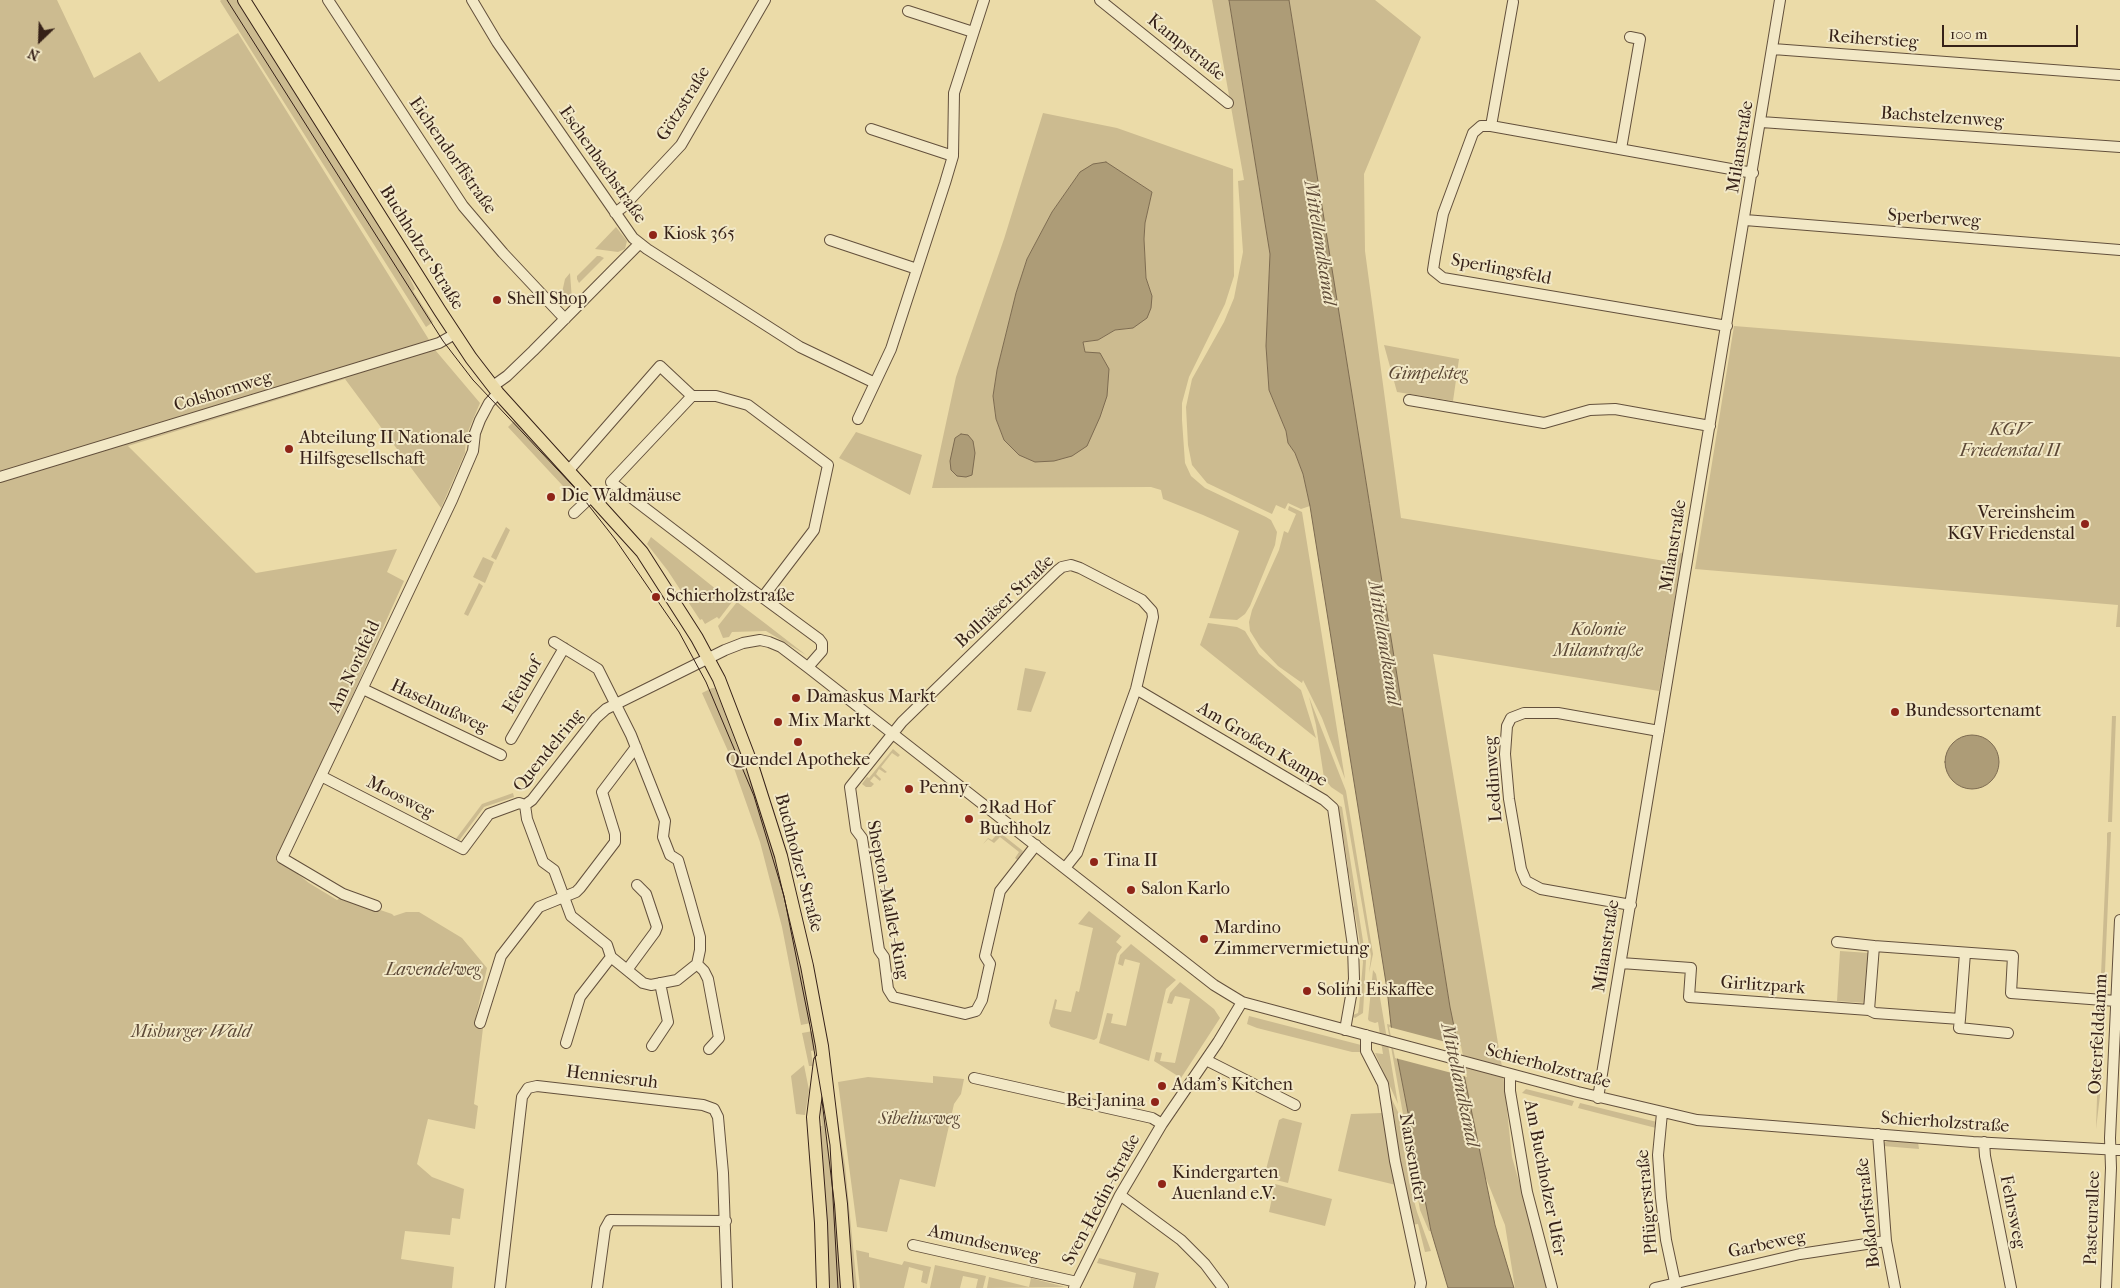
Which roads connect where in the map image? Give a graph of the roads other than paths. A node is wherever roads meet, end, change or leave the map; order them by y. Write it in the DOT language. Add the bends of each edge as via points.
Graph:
graph roads {
  1 [pos="244,0"];
  2 [pos="328,0"];
  3 [pos="766,0"];
  4 [pos="984,0"];
  5 [pos="1100,0"];
  6 [pos="1780,0"];
  7 [pos="477,2"];
  8 [pos="1513,2"];
  9 [pos="908,11"];
  10 [pos="973,32"];
  11 [pos="1630,37"];
  12 [pos="1773,49"];
  13 [pos="2120,75"];
  14 [pos="1228,103"];
  15 [pos="1761,122"];
  16 [pos="1492,126"];
  17 [pos="871,129"];
  18 [pos="2120,147"];
  19 [pos="1621,149"];
  20 [pos="953,156"];
  21 [pos="1753,172"];
  22 [pos="615,213"];
  23 [pos="1745,220"];
  24 [pos="830,240"];
  25 [pos="639,244"];
  26 [pos="2120,250"];
  27 [pos="917,269"];
  28 [pos="565,319"];
  29 [pos="1727,326"];
  30 [pos="455,334"];
  31 [pos="875,383"];
  32 [pos="496,390"];
  33 [pos="692,396"];
  34 [pos="1409,400"];
  35 [pos="858,419"];
  36 [pos="1710,426"];
  37 [pos="569,470"];
  38 [pos="0,478"];
  39 [pos="593,495"];
  40 [pos="574,513"];
  41 [pos="763,597"];
  42 [pos="554,642"];
  43 [pos="564,648"];
  44 [pos="709,658"];
  45 [pos="808,668"];
  46 [pos="363,689"];
  47 [pos="1136,689"];
  48 [pos="616,703"];
  49 [pos="1660,731"];
  50 [pos="893,733"];
  51 [pos="511,739"];
  52 [pos="636,747"];
  53 [pos="501,754"];
  54 [pos="321,776"];
  55 [pos="525,805"];
  56 [pos="1036,845"];
  57 [pos="1065,868"];
  58 [pos="637,885"];
  59 [pos="564,896"];
  60 [pos="1631,905"];
  61 [pos="376,906"];
  62 [pos="2120,920"];
  63 [pos="1837,942"];
  64 [pos="1874,946"];
  65 [pos="1965,952"];
  66 [pos="611,958"];
  67 [pos="1621,963"];
  68 [pos="697,964"];
  69 [pos="626,970"];
  70 [pos="660,983"];
  71 [pos="2116,1001"];
  72 [pos="1242,1002"];
  73 [pos="1869,1010"];
  74 [pos="1960,1019"];
  75 [pos="480,1023"];
  76 [pos="1345,1030"];
  77 [pos="2008,1033"];
  78 [pos="1366,1035"];
  79 [pos="566,1043"];
  80 [pos="652,1046"];
  81 [pos="822,1046"];
  82 [pos="710,1049"];
  83 [pos="1206,1060"];
  84 [pos="1510,1074"];
  85 [pos="974,1078"];
  86 [pos="1598,1098"];
  87 [pos="1295,1105"];
  88 [pos="1662,1113"];
  89 [pos="1162,1124"];
  90 [pos="1878,1134"];
  91 [pos="1984,1142"];
  92 [pos="2115,1150"];
  93 [pos="1120,1195"];
  94 [pos="726,1221"];
  95 [pos="1886,1241"];
  96 [pos="913,1245"];
  97 [pos="1076,1285"];
  98 [pos="1675,1285"];
  99 [pos="500,1288"];
  100 [pos="597,1288"];
  101 [pos="727,1288"];
  102 [pos="823,1288"];
  103 [pos="847,1288"];
  104 [pos="1223,1288"];
  105 [pos="1420,1288"];
  106 [pos="1552,1288"];
  107 [pos="1655,1288"];
  108 [pos="1895,1288"];
  109 [pos="2011,1288"];
  110 [pos="2106,1288"];
  1 -- 30 [label="main road, Buchholzer Straße"];
  2 -- 28 [label="street, Eichendorffstraße" via="463,206"];
  3 -- 22 [label="street, Götzstraße" via="681,144"];
  4 -- 10 [label="street"];
  5 -- 14 [label="street, Kampstraße"];
  6 -- 12 [label="street, Milanstraße"];
  7 -- 22 [label="street, Eschenbachstraße" via="497,42"];
  8 -- 16 [label="street"];
  9 -- 10 [label="street"];
  10 -- 20 [label="street" via="954,93"];
  11 -- 19 [label="street" via="1640,39"];
  12 -- 13 [label="street, Reiherstieg"];
  12 -- 15 [label="street, Milanstraße"];
  15 -- 18 [label="street, Bachstelzenweg"];
  15 -- 21 [label="street, Milanstraße"];
  16 -- 19 [label="street"];
  16 -- 29 [label="street, Sperlingsfeld" via="1477,128 1473,133 1443,214 1433,270 1443,278"];
  17 -- 20 [label="street"];
  19 -- 21 [label="street"];
  20 -- 27 [label="street"];
  21 -- 23 [label="street, Milanstraße"];
  22 -- 25 [label="street, Eschenbachstraße"];
  23 -- 26 [label="street, Sperberweg"];
  23 -- 29 [label="street, Milanstraße"];
  24 -- 27 [label="street"];
  25 -- 28 [label="street, Am Nordfeld"];
  25 -- 31 [label="street, Eschenbachstraße" via="800,347"];
  27 -- 31 [label="street" via="891,349"];
  28 -- 32 [label="street, Am Nordfeld"];
  29 -- 36 [label="street, Milanstraße"];
  30 -- 32 [label="main road, Buchholzer Straße"];
  30 -- 38 [label="street, Colshornweg" via="439,343"];
  31 -- 35 [label="street"];
  32 -- 37 [label="main road, Buchholzer Straße"];
  32 -- 46 [label="street, Am Nordfeld" via="475,433 473,451"];
  33 -- 37 [label="street" via="660,366"];
  33 -- 41 [label="street" via="716,396 748,405 828,464 814,530"];
  33 -- 41 [label="street" via="611,482"];
  34 -- 36 [label="street" via="1544,424 1590,410 1615,409"];
  36 -- 49 [label="street, Milanstraße"];
  37 -- 39 [label="main road, Buchholzer Straße"];
  39 -- 40 [label="street"];
  39 -- 44 [label="main road, Buchholzer Straße" via="642,552"];
  41 -- 45 [label="street" via="822,643 822,651"];
  42 -- 43 [label="street, Efeuhof"];
  43 -- 48 [label="street, Efeuhof" via="598,668"];
  43 -- 51 [label="street, Efeuhof"];
  44 -- 45 [label="street, Schierholzstraße" via="743,643 760,640 781,647"];
  44 -- 48 [label="street, Quendelring"];
  44 -- 81 [label="main road, Buchholzer Straße" via="738,728 781,856 798,922"];
  45 -- 50 [label="street, Schierholzstraße"];
  46 -- 53 [label="street, Haselnußweg"];
  46 -- 54 [label="street, Am Nordfeld"];
  47 -- 50 [label="street, Bollnäser Straße" via="1152,611 1142,600 1071,565 1062,567"];
  47 -- 57 [label="street, Bollnäser Straße" via="1076,853"];
  47 -- 76 [label="street, Am Großen Kampe" via="1333,808 1353,946 1354,979"];
  48 -- 52 [label="street"];
  48 -- 55 [label="street, Quendelring" via="596,718"];
  49 -- 60 [label="street, Milanstraße"];
  49 -- 60 [label="street, Leddinweg" via="1558,713 1524,713 1511,718 1506,732 1509,799 1526,881 1542,889"];
  50 -- 56 [label="street, Schierholzstraße"];
  50 -- 56 [label="street, Shepton-Mallet-Ring" via="850,787 856,830 862,838 879,950 884,957 888,989 893,997 965,1014 978,1008 990,964 985,956 1000,891"];
  52 -- 59 [label="street" via="602,792 616,834 615,842 580,888"];
  52 -- 68 [label="street" via="665,821 663,837 670,854 678,860 688,894 700,937"];
  54 -- 55 [label="street, Moosweg" via="463,849 489,814"];
  54 -- 61 [label="street, Am Nordfeld" via="282,858 343,894"];
  55 -- 59 [label="street, Quendelring" via="543,862 554,870"];
  56 -- 57 [label="street, Schierholzstraße"];
  57 -- 72 [label="street, Schierholzstraße" via="1214,985"];
  58 -- 69 [label="street" via="646,894 657,928"];
  59 -- 66 [label="street, Quendelring" via="571,916 607,945"];
  59 -- 75 [label="street" via="539,907 501,956"];
  60 -- 67 [label="street, Milanstraße"];
  62 -- 71 [label="street, Osterfelddamm"];
  63 -- 64 [label="street"];
  64 -- 65 [label="street"];
  64 -- 73 [label="street"];
  65 -- 71 [label="street" via="2013,956 2011,993"];
  65 -- 74 [label="street"];
  66 -- 69 [label="street, Quendelring"];
  66 -- 79 [label="street" via="580,997"];
  67 -- 73 [label="street, Girlitzpark" via="1691,968 1689,997"];
  67 -- 86 [label="street, Milanstraße"];
  68 -- 70 [label="street" via="682,977"];
  68 -- 82 [label="street" via="708,979 719,1038"];
  69 -- 70 [label="street, Quendelring" via="647,984"];
  70 -- 80 [label="street" via="668,1022"];
  71 -- 92 [label="street, Osterfelddamm"];
  72 -- 76 [label="street, Schierholzstraße"];
  72 -- 83 [label="street, Sven-Hedin-Straße"];
  73 -- 74 [label="street"];
  74 -- 77 [label="street" via="1959,1028"];
  76 -- 78 [label="street, Schierholzstraße"];
  78 -- 84 [label="street, Schierholzstraße"];
  78 -- 105 [label="street, Nansenufer" via="1368,1056 1383,1084"];
  81 -- 102 [label="main road, Buchholzer Straße" via="812,1117"];
  81 -- 103 [label="main road, Buchholzer Straße" via="841,1204"];
  83 -- 87 [label="street"];
  83 -- 89 [label="street, Sven-Hedin-Straße"];
  84 -- 86 [label="street, Schierholzstraße"];
  84 -- 106 [label="street, Am Buchholzer Ufer" via="1509,1088 1525,1184"];
  85 -- 89 [label="street" via="1152,1118"];
  86 -- 88 [label="street, Schierholzstraße"];
  88 -- 90 [label="street, Schierholzstraße" via="1717,1122"];
  88 -- 98 [label="street, Pflügerstraße" via="1658,1155 1661,1198"];
  89 -- 93 [label="street, Sven-Hedin-Straße"];
  90 -- 91 [label="street, Schierholzstraße"];
  90 -- 95 [label="street, Boßdorfstraße"];
  91 -- 92 [label="street, Schierholzstraße"];
  91 -- 109 [label="street, Fehrsweg"];
  92 -- 110 [label="street, Pasteurallee" via="2111,1168"];
  93 -- 97 [label="street, Sven-Hedin-Straße"];
  93 -- 104 [label="street" via="1181,1240"];
  94 -- 99 [label="street, Henniesruh" via="718,1117 714,1109 531,1086 524,1091 522,1098"];
  94 -- 100 [label="street" via="610,1220"];
  94 -- 101 [label="street, Henniesruh"];
  95 -- 98 [label="street, Garbeweg" via="1800,1254"];
  95 -- 108 [label="street, Boßdorfstraße"];
  96 -- 97 [label="street, Amundsenweg"];
  98 -- 107 [label="street, Garbeweg"];
}
